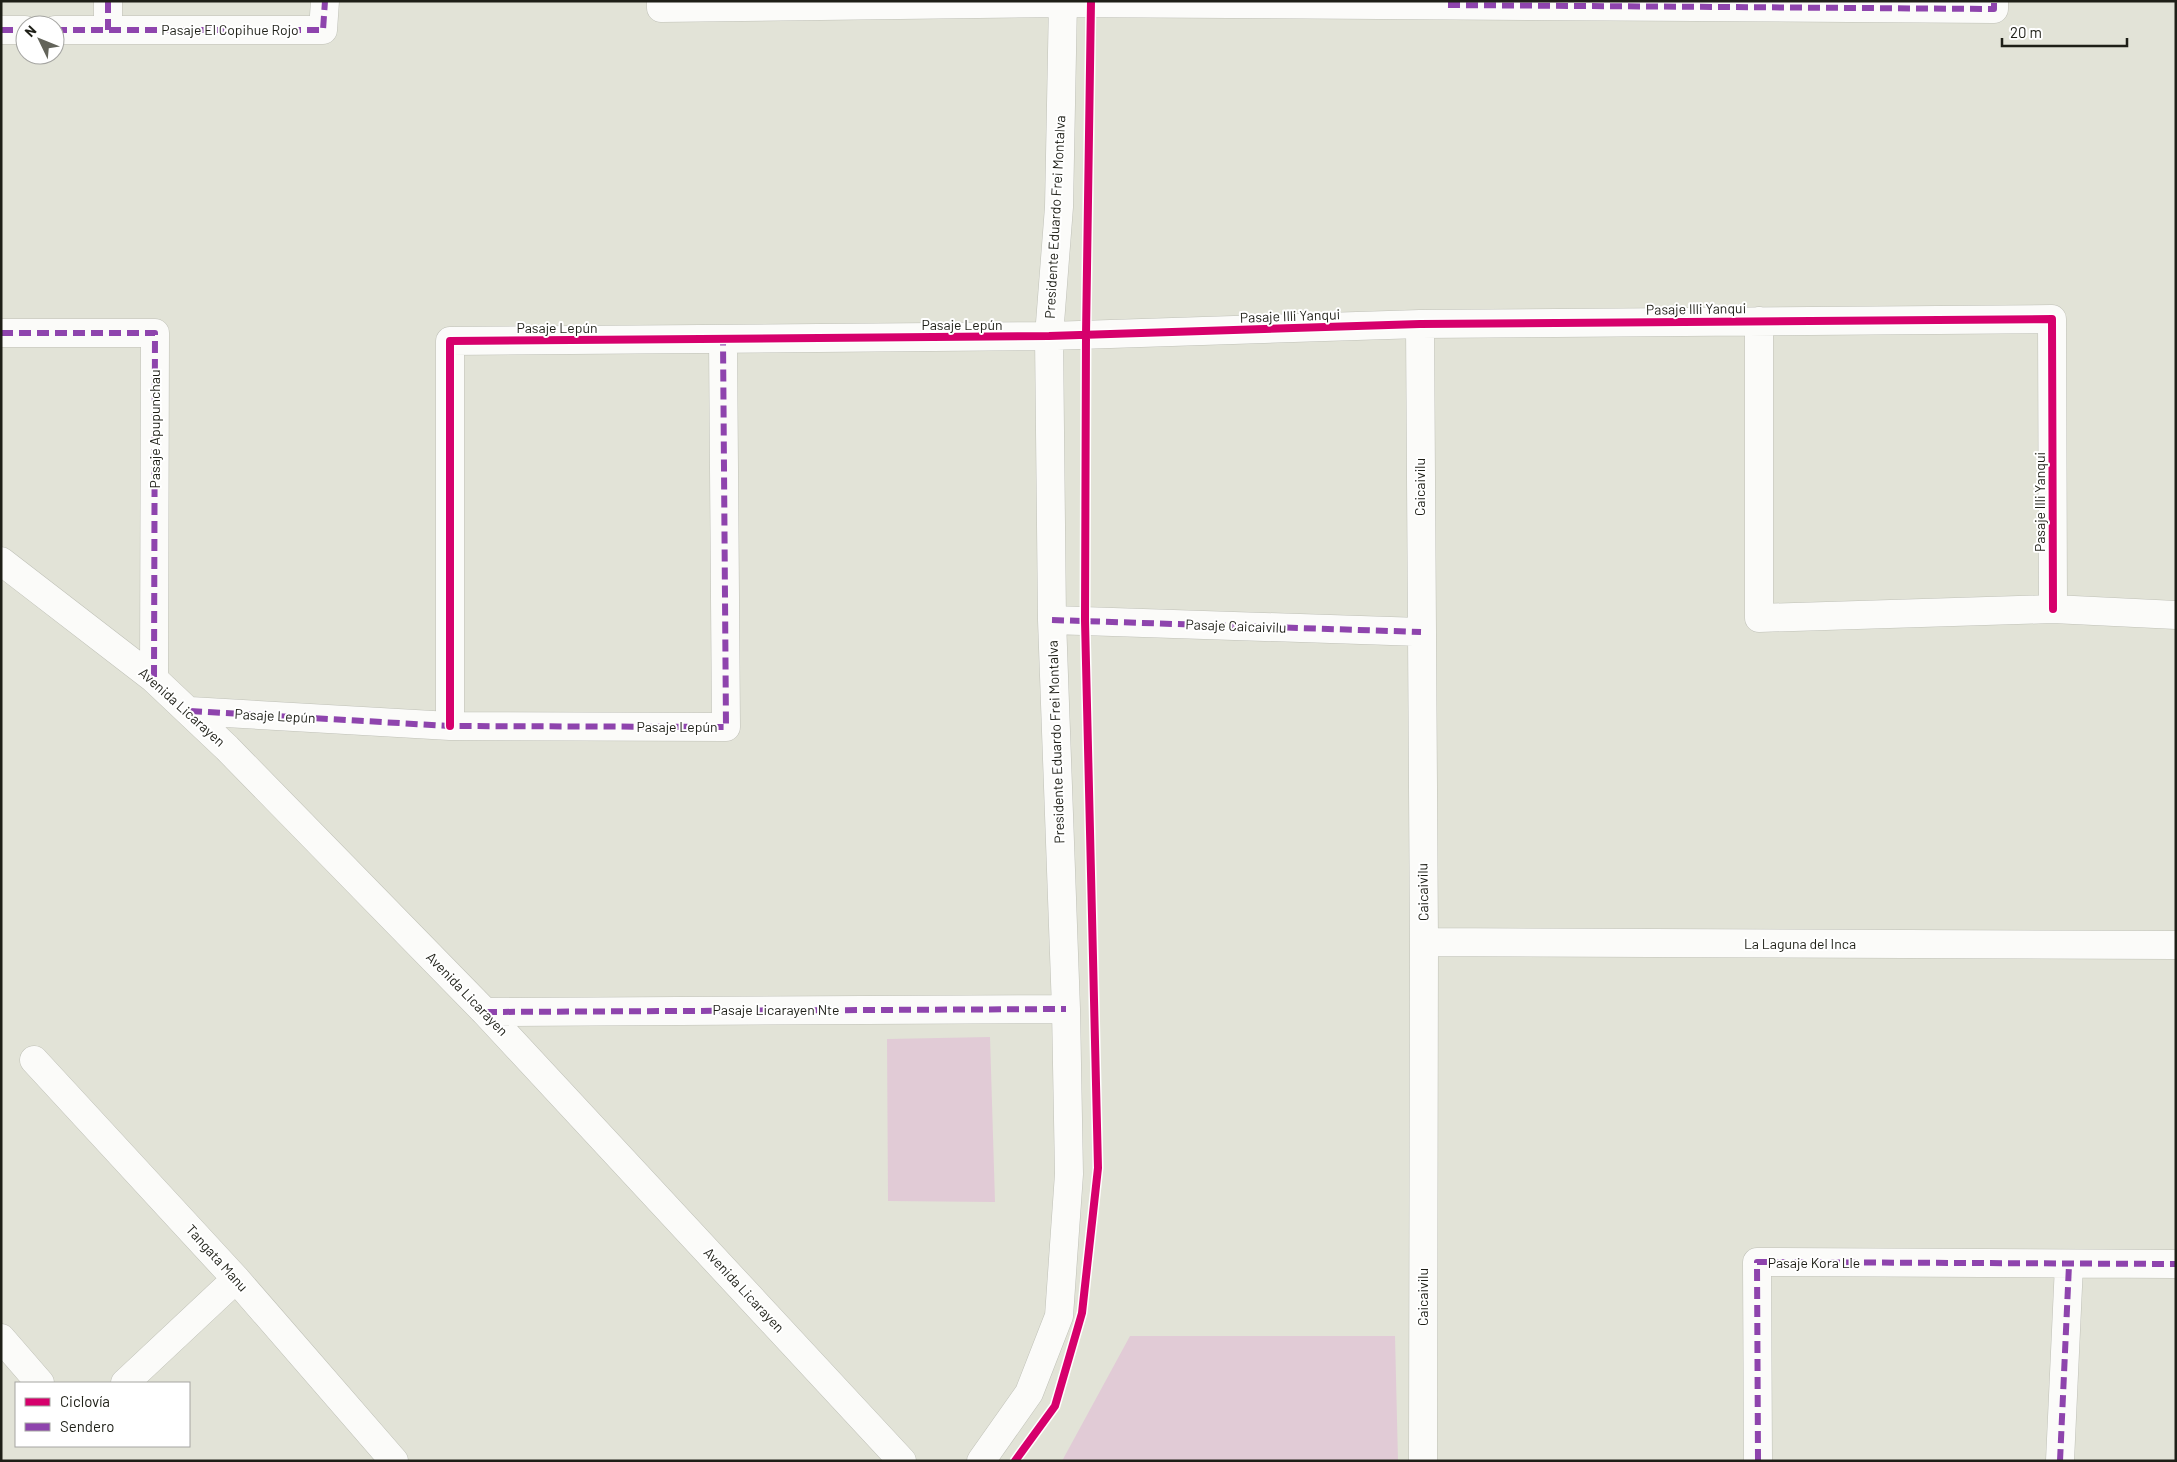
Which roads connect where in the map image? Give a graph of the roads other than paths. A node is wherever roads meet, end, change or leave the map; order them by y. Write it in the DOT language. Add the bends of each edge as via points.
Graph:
graph roads {
  1 [pos="108,1"];
  2 [pos="325,1"];
  3 [pos="661,1"];
  4 [pos="1994,1"];
  5 [pos="1063,2"];
  6 [pos="1448,3"];
  7 [pos="1782,4"];
  8 [pos="1,30"];
  9 [pos="15,30"];
  10 [pos="65,30"];
  11 [pos="108,30"];
  12 [pos="1759,321"];
  13 [pos="1420,324"];
  14 [pos="1,333"];
  15 [pos="1049,336"];
  16 [pos="723,339"];
  17 [pos="1,562"];
  18 [pos="2053,609"];
  19 [pos="2176,615"];
  20 [pos="1052,620"];
  21 [pos="1421,632"];
  22 [pos="154,679"];
  23 [pos="190,712"];
  24 [pos="450,726"];
  25 [pos="1424,942"];
  26 [pos="2176,945"];
  27 [pos="1066,1009"];
  28 [pos="485,1012"];
  29 [pos="34,1060"];
  30 [pos="2176,1264"];
  31 [pos="2068,1265"];
  32 [pos="236,1279"];
  33 [pos="1,1338"];
  34 [pos="39,1382"];
  35 [pos="125,1382"];
  36 [pos="394,1461"];
  37 [pos="902,1461"];
  38 [pos="981,1461"];
  39 [pos="1423,1461"];
  40 [pos="1758,1461"];
  41 [pos="2060,1461"];
  1 -- 11 [label="street"];
  2 -- 11 [label="street, Pasaje El Copihue Rojo" via="324,30"];
  3 -- 5 [label="street" via="661,8"];
  4 -- 7 [label="street" via="1994,9"];
  5 -- 6 [label="street"];
  5 -- 15 [label="street, Presidente Eduardo Frei Montalva" via="1059,207"];
  6 -- 7 [label="street"];
  8 -- 9 [label="street"];
  10 -- 11 [label="street, Pasaje El Copihue Rojo"];
  12 -- 13 [label="street, Pasaje Illi Yanqui"];
  12 -- 18 [label="street, Pasaje Illi Yanqui" via="2052,319"];
  12 -- 18 [label="street, Pasaje Illi Yanqui" via="1759,618"];
  13 -- 15 [label="street, Pasaje Illi Yanqui"];
  13 -- 21 [label="street, Caicaivilu"];
  14 -- 22 [label="street, Pasaje Apupunchau" via="156,332"];
  15 -- 16 [label="street, Pasaje Lepún"];
  15 -- 20 [label="street, Presidente Eduardo Frei Montalva"];
  16 -- 24 [label="street, Pasaje Lepún" via="450,341"];
  16 -- 24 [label="street, Pasaje Lepún" via="726,727"];
  17 -- 22 [label="street, Avenida Licarayen"];
  18 -- 19 [label="street, Pasaje Illi Yanqui"];
  20 -- 21 [label="street, Pasaje Caicaivilu"];
  20 -- 27 [label="street, Presidente Eduardo Frei Montalva"];
  21 -- 25 [label="street, Caicaivilu"];
  22 -- 23 [label="street, Avenida Licarayen"];
  23 -- 24 [label="street, Pasaje Lepún"];
  23 -- 28 [label="street, Avenida Licarayen"];
  25 -- 26 [label="street, La Laguna del Inca"];
  25 -- 39 [label="street, Caicaivilu"];
  27 -- 28 [label="street, Pasaje Licarayen Nte"];
  27 -- 38 [label="street, Presidente Eduardo Frei Montalva" via="1069,1174 1060,1316 1028,1393"];
  28 -- 37 [label="street, Avenida Licarayen"];
  29 -- 32 [label="street, Tangata Manu"];
  30 -- 31 [label="street, Pasaje Kora Lle"];
  31 -- 40 [label="street, Pasaje Kora Lle" via="1757,1262"];
  31 -- 41 [label="street"];
  32 -- 35 [label="street"];
  32 -- 36 [label="street, Tangata Manu"];
  33 -- 34 [label="street"];
}
